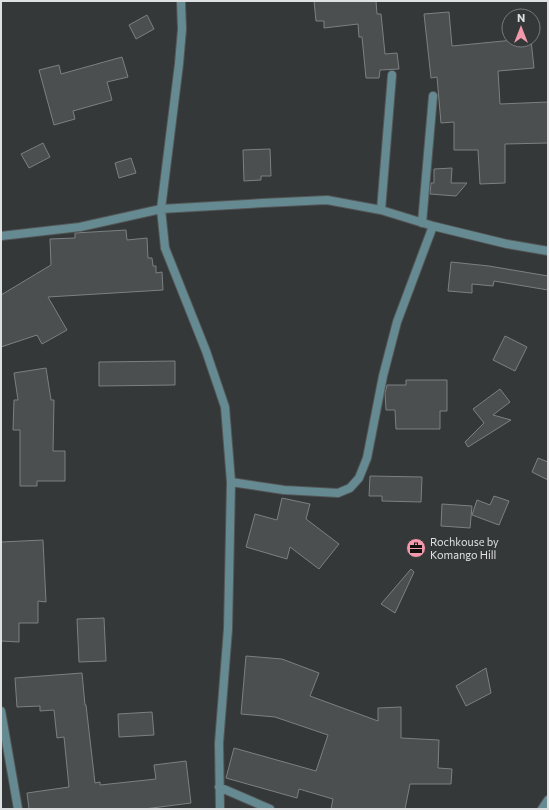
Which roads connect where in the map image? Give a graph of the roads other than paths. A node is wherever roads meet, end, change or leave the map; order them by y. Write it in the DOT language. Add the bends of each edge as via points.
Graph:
graph roads {
  1 [pos="182,1"];
  2 [pos="392,74"];
  3 [pos="433,96"];
  4 [pos="161,209"];
  5 [pos="381,210"];
  6 [pos="422,223"];
  7 [pos="433,226"];
  8 [pos="1,236"];
  9 [pos="548,251"];
  10 [pos="231,482"];
  11 [pos="1,711"];
  12 [pos="220,786"];
  13 [pos="548,800"];
  14 [pos="18,809"];
  15 [pos="220,809"];
  16 [pos="270,809"];
  17 [pos="542,809"];
  1 -- 4 [label="street" via="179,64"];
  2 -- 5 [label="street"];
  3 -- 6 [label="street"];
  4 -- 5 [label="street" via="327,200"];
  4 -- 8 [label="street" via="80,227"];
  4 -- 10 [label="street" via="165,248 225,406"];
  5 -- 6 [label="street"];
  6 -- 7 [label="street"];
  7 -- 9 [label="street"];
  7 -- 10 [label="street" via="397,322 383,376 367,458 359,478 350,488 338,494 284,490"];
  10 -- 12 [label="street" via="228,629 219,744"];
  11 -- 14 [label="street"];
  12 -- 15 [label="street"];
  12 -- 16 [label="street"];
  13 -- 17 [label="street"];
}
